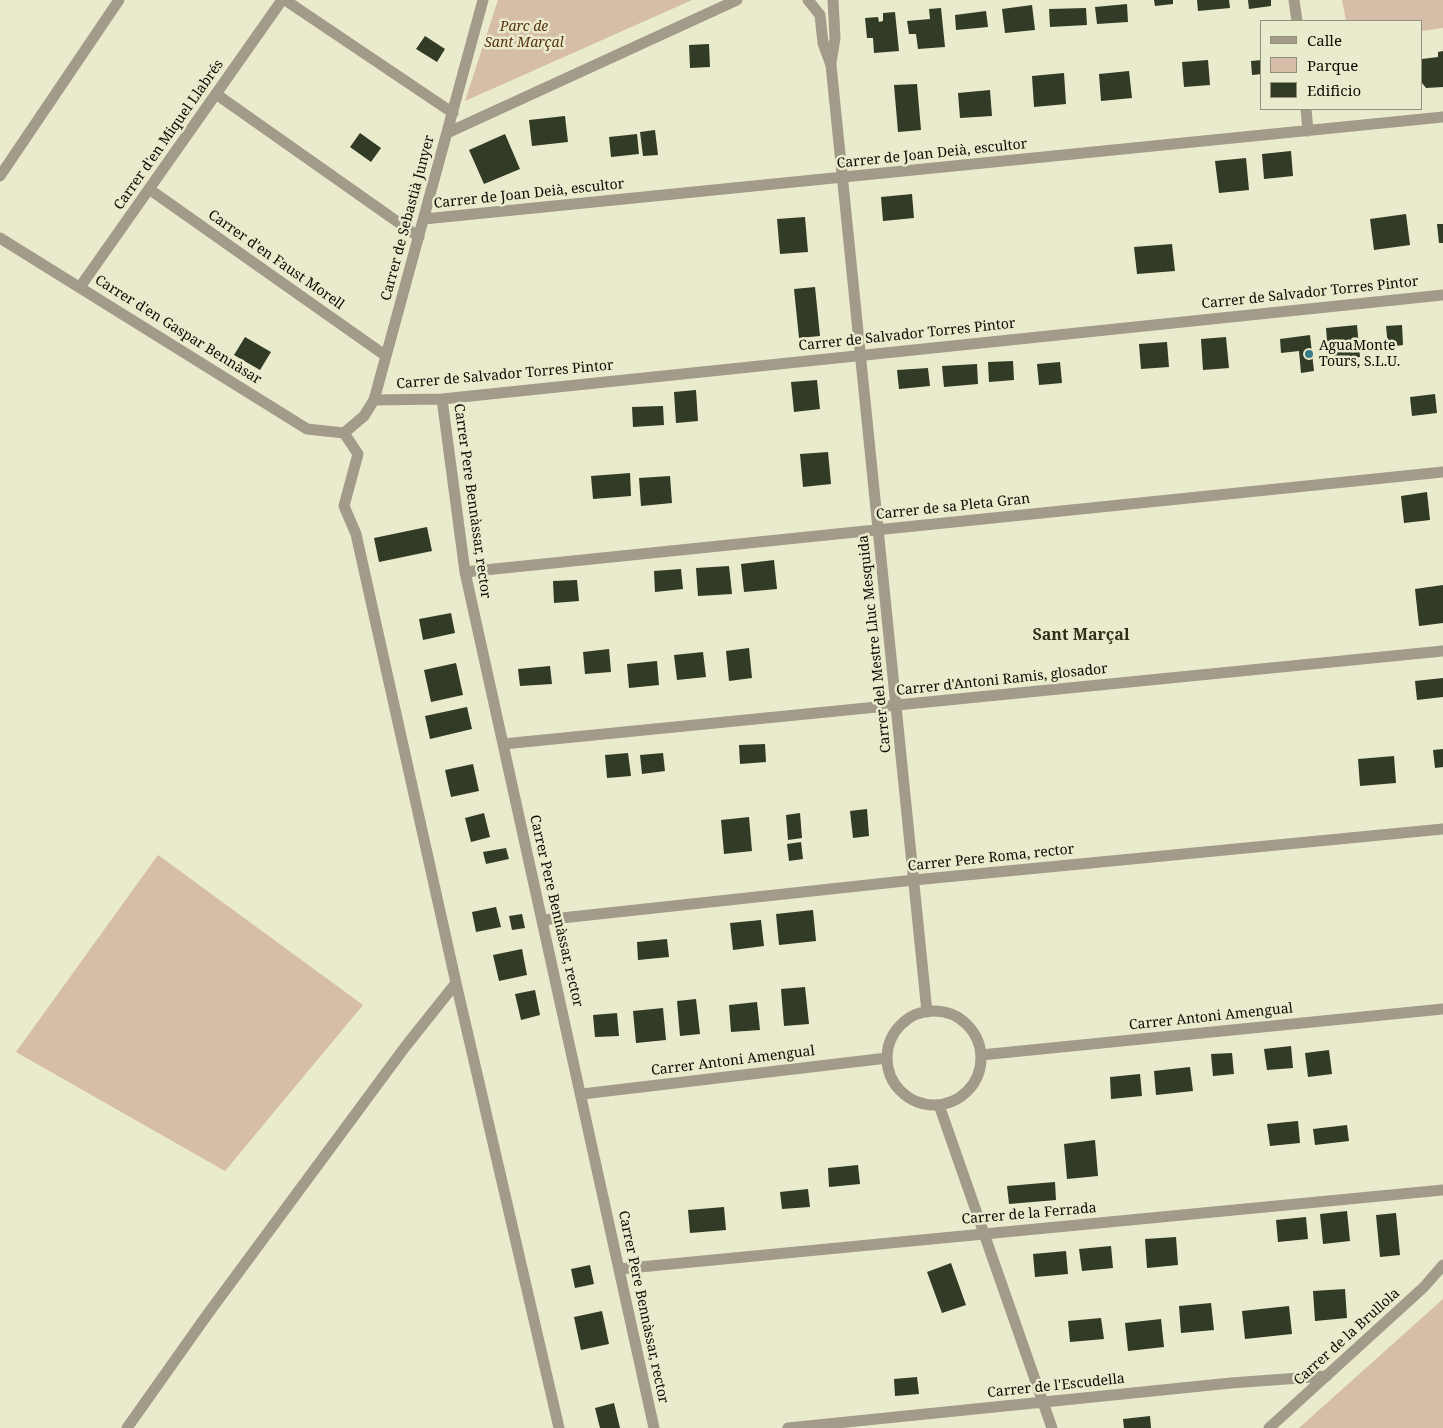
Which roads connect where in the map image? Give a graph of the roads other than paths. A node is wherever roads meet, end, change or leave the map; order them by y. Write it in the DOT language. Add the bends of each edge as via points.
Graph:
graph roads {
  1 [pos="119,0"];
  2 [pos="283,0"];
  3 [pos="483,0"];
  4 [pos="737,0"];
  5 [pos="808,0"];
  6 [pos="834,0"];
  7 [pos="1294,0"];
  8 [pos="1297,20"];
  9 [pos="831,64"];
  10 [pos="216,94"];
  11 [pos="1306,110"];
  12 [pos="453,113"];
  13 [pos="1443,117"];
  14 [pos="1308,131"];
  15 [pos="447,133"];
  16 [pos="0,176"];
  17 [pos="843,178"];
  18 [pos="149,189"];
  19 [pos="424,219"];
  20 [pos="419,237"];
  21 [pos="0,238"];
  22 [pos="80,287"];
  23 [pos="1443,295"];
  24 [pos="861,355"];
  25 [pos="386,356"];
  26 [pos="442,399"];
  27 [pos="374,400"];
  28 [pos="344,433"];
  29 [pos="1443,472"];
  30 [pos="879,530"];
  31 [pos="465,572"];
  32 [pos="1443,651"];
  33 [pos="896,705"];
  34 [pos="504,744"];
  35 [pos="1443,829"];
  36 [pos="914,880"];
  37 [pos="543,920"];
  38 [pos="456,983"];
  39 [pos="1443,1009"];
  40 [pos="927,1012"];
  41 [pos="981,1055"];
  42 [pos="887,1058"];
  43 [pos="582,1094"];
  44 [pos="939,1105"];
  45 [pos="1443,1190"];
  46 [pos="984,1233"];
  47 [pos="1443,1265"];
  48 [pos="619,1269"];
  49 [pos="1326,1376"];
  50 [pos="1043,1403"];
  51 [pos="127,1428"];
  52 [pos="559,1428"];
  53 [pos="654,1428"];
  54 [pos="788,1428"];
  55 [pos="1052,1428"];
  56 [pos="1269,1428"];
  1 -- 16 [label="street"];
  2 -- 10 [label="street, Carrer d'en Miquel Llabrés"];
  2 -- 12 [label="street"];
  3 -- 12 [label="street, Carrer de Sebastià Junyer"];
  4 -- 15 [label="street"];
  5 -- 9 [label="street, Carrer del Mestre Lluc Mesquida" via="820,15 823,43"];
  6 -- 9 [label="street, Carrer del Mestre Lluc Mesquida" via="836,38"];
  7 -- 8 [label="street"];
  9 -- 17 [label="street, Carrer del Mestre Lluc Mesquida"];
  10 -- 18 [label="street, Carrer d'en Miquel Llabrés"];
  10 -- 20 [label="street"];
  11 -- 14 [label="street"];
  12 -- 15 [label="street, Carrer de Sebastià Junyer"];
  13 -- 14 [label="street, Carrer de Joan Deià, escultor"];
  14 -- 17 [label="street, Carrer de Joan Deià, escultor"];
  15 -- 19 [label="street, Carrer de Sebastià Junyer"];
  17 -- 19 [label="street, Carrer de Joan Deià, escultor"];
  17 -- 24 [label="street, Carrer del Mestre Lluc Mesquida"];
  18 -- 22 [label="street, Carrer d'en Miquel Llabrés"];
  18 -- 25 [label="street, Carrer d'en Faust Morell"];
  19 -- 20 [label="street, Carrer de Sebastià Junyer"];
  20 -- 25 [label="street, Carrer de Sebastià Junyer"];
  21 -- 22 [label="street, Carrer d'en Gaspar Bennàsar"];
  22 -- 28 [label="street, Carrer d'en Gaspar Bennàsar" via="307,429"];
  23 -- 24 [label="street, Carrer de Salvador Torres Pintor"];
  24 -- 26 [label="street, Carrer de Salvador Torres Pintor"];
  24 -- 30 [label="street, Carrer del Mestre Lluc Mesquida"];
  25 -- 27 [label="street, Carrer de Sebastià Junyer"];
  26 -- 27 [label="street, Carrer de Salvador Torres Pintor"];
  26 -- 31 [label="street, Carrer Pere Bennàssar, rector"];
  27 -- 28 [label="street, Carrer de Sebastià Junyer" via="364,416"];
  28 -- 38 [label="street" via="358,454 344,506 356,534"];
  29 -- 30 [label="street, Carrer de sa Pleta Gran"];
  30 -- 31 [label="street, Carrer de sa Pleta Gran"];
  30 -- 33 [label="street, Carrer del Mestre Lluc Mesquida"];
  31 -- 34 [label="street, Carrer Pere Bennàssar, rector"];
  32 -- 33 [label="street, Carrer d'Antoni Ramis, glosador"];
  33 -- 34 [label="street, Carrer d'Antoni Ramis, glosador"];
  33 -- 36 [label="street, Carrer del Mestre Lluc Mesquida"];
  34 -- 37 [label="street, Carrer Pere Bennàssar, rector"];
  35 -- 36 [label="street, Carrer Pere Roma, rector"];
  36 -- 37 [label="street, Carrer Pere Roma, rector"];
  36 -- 40 [label="street, Carrer del Mestre Lluc Mesquida"];
  37 -- 43 [label="street, Carrer Pere Bennàssar, rector"];
  38 -- 51 [label="street" via="399,1055"];
  38 -- 52 [label="street"];
  39 -- 41 [label="street, Carrer Antoni Amengual"];
  40 -- 41 [label="street" via="943,1012 957,1017 978,1040"];
  40 -- 42 [label="street" via="914,1015 899,1028 889,1045"];
  41 -- 44 [label="street" via="980,1069 965,1094"];
  42 -- 43 [label="street, Carrer Antoni Amengual"];
  42 -- 44 [label="street" via="897,1087 909,1098 923,1104"];
  43 -- 48 [label="street, Carrer Pere Bennàssar, rector"];
  44 -- 46 [label="street"];
  45 -- 46 [label="street, Carrer de la Ferrada"];
  46 -- 48 [label="street, Carrer de la Ferrada"];
  46 -- 50 [label="street"];
  47 -- 49 [label="street, Carrer de la Brullola" via="1424,1288"];
  48 -- 53 [label="street, Carrer Pere Bennàssar, rector"];
  49 -- 50 [label="street, Carrer de l'Escudella"];
  49 -- 56 [label="street, Carrer de la Brullola"];
  50 -- 54 [label="street, Carrer de l'Escudella"];
  50 -- 55 [label="street"];
}
